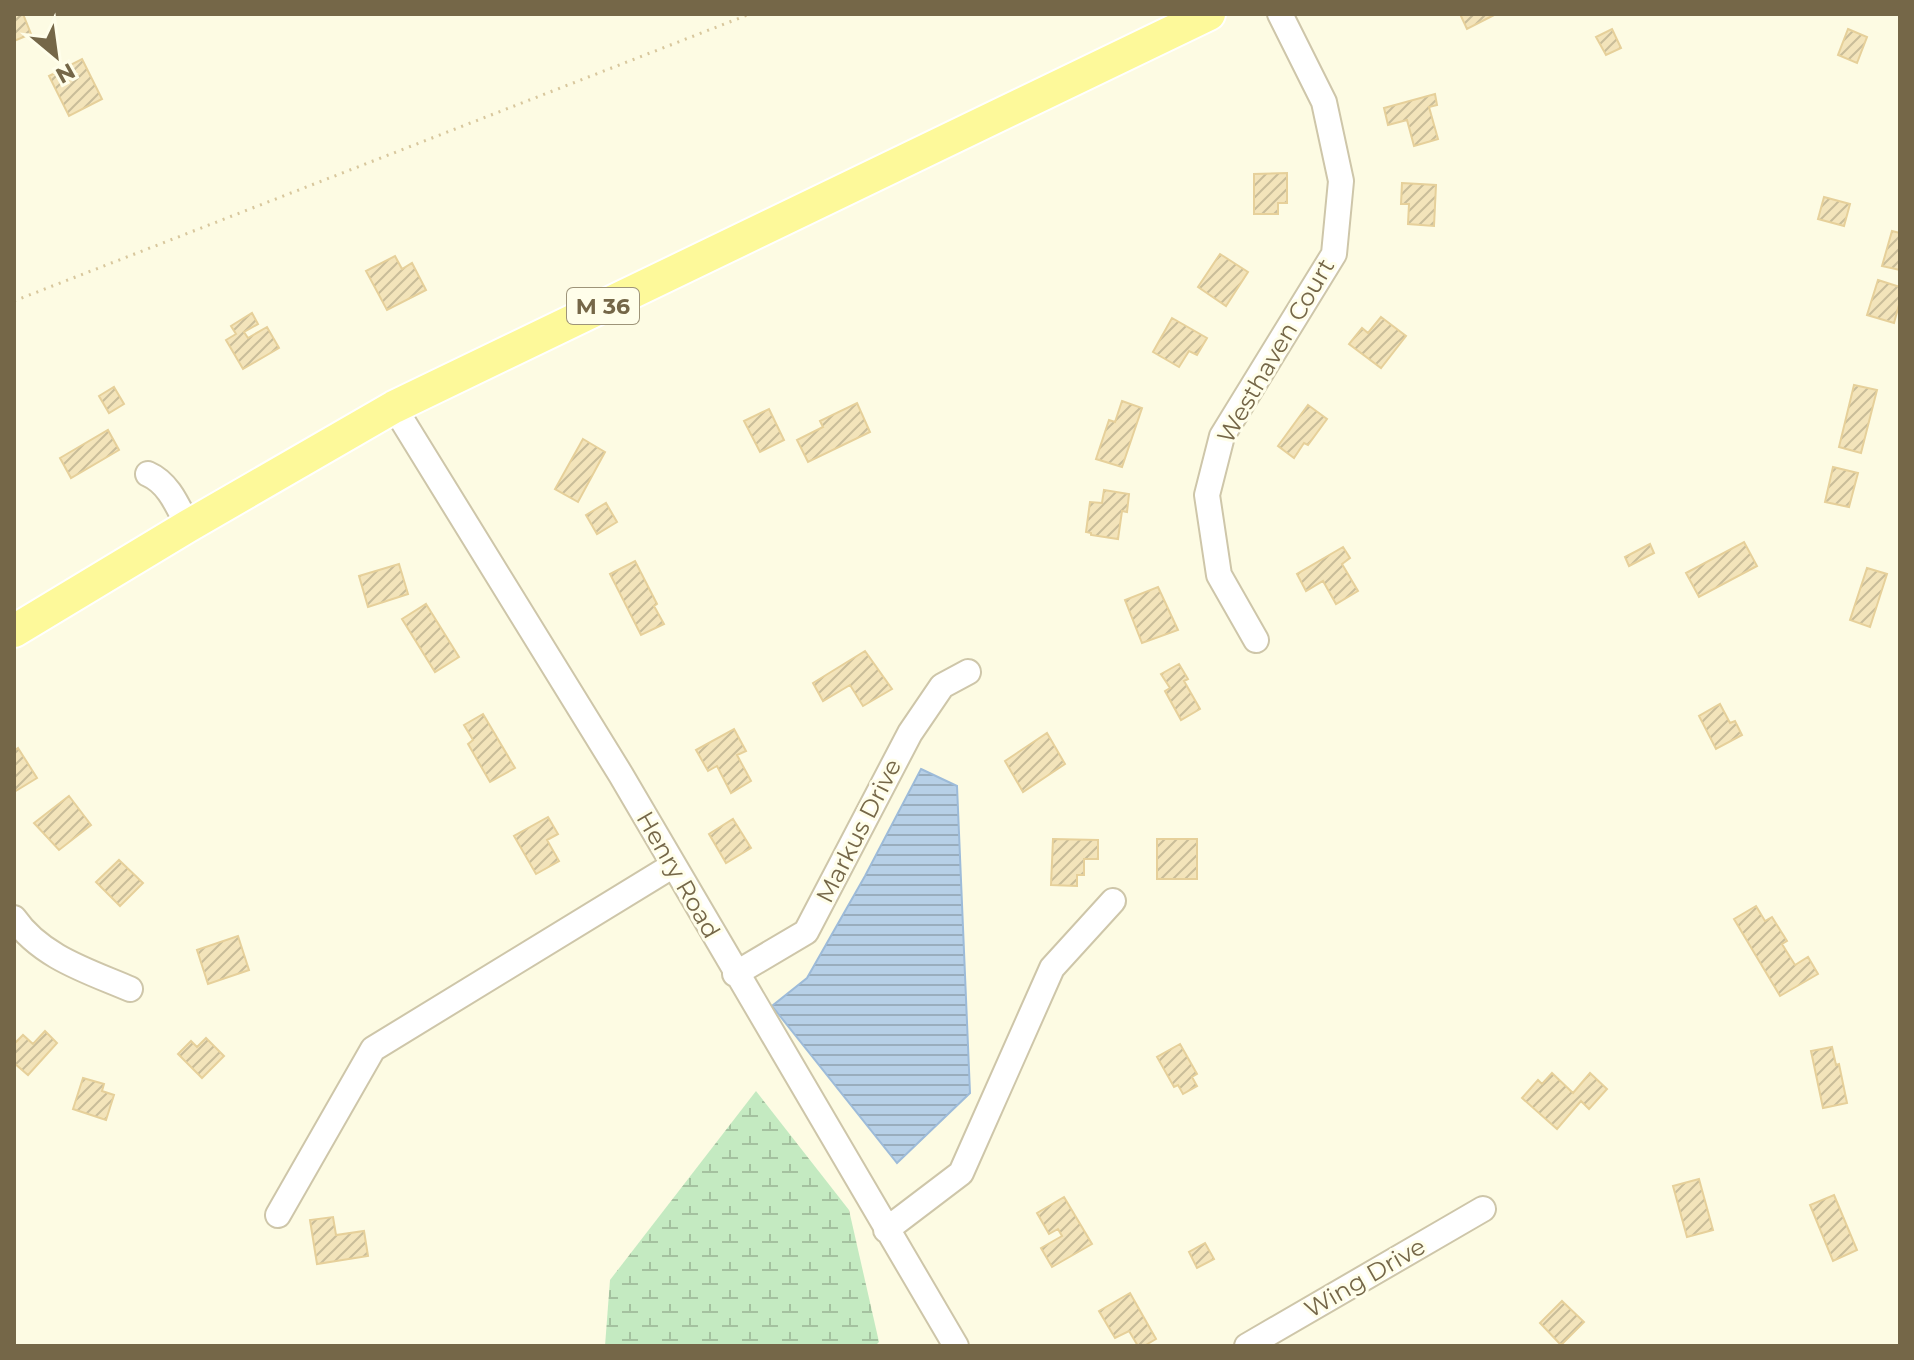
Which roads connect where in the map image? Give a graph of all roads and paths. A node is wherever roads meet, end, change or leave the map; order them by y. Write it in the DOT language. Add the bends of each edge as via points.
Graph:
graph roads {
  1 [pos="750,14"];
  2 [pos="1209,14"];
  3 [pos="1280,14"];
  4 [pos="14,301"];
  5 [pos="394,407"];
  6 [pos="148,474"];
  7 [pos="188,526"];
  8 [pos="14,631"];
  9 [pos="1256,640"];
  10 [pos="968,672"];
  11 [pos="672,866"];
  12 [pos="1113,901"];
  13 [pos="14,918"];
  14 [pos="735,974"];
  15 [pos="130,989"];
  16 [pos="1483,1209"];
  17 [pos="278,1215"];
  18 [pos="886,1230"];
  19 [pos="956,1346"];
  20 [pos="1247,1346"];
  1 -- 4 [label="path"];
  2 -- 5 [label="main road, M 36"];
  3 -- 9 [label="street, Westhaven Court" via="1324,102 1341,181 1334,254 1222,436 1207,495 1219,575"];
  5 -- 7 [label="main road, M 36"];
  5 -- 11 [label="street, Henry Road"];
  6 -- 7 [label="street" via="170,492"];
  7 -- 8 [label="main road, M 36"];
  10 -- 14 [label="street, Markus Drive" via="942,686 910,733 806,932"];
  11 -- 14 [label="street, Henry Road"];
  11 -- 17 [label="street" via="373,1049"];
  12 -- 18 [label="street" via="1052,968 961,1173"];
  13 -- 15 [label="street" via="25,933 62,960"];
  14 -- 18 [label="street, Henry Road"];
  16 -- 20 [label="street, Wing Drive"];
  18 -- 19 [label="street, Henry Road"];
}
